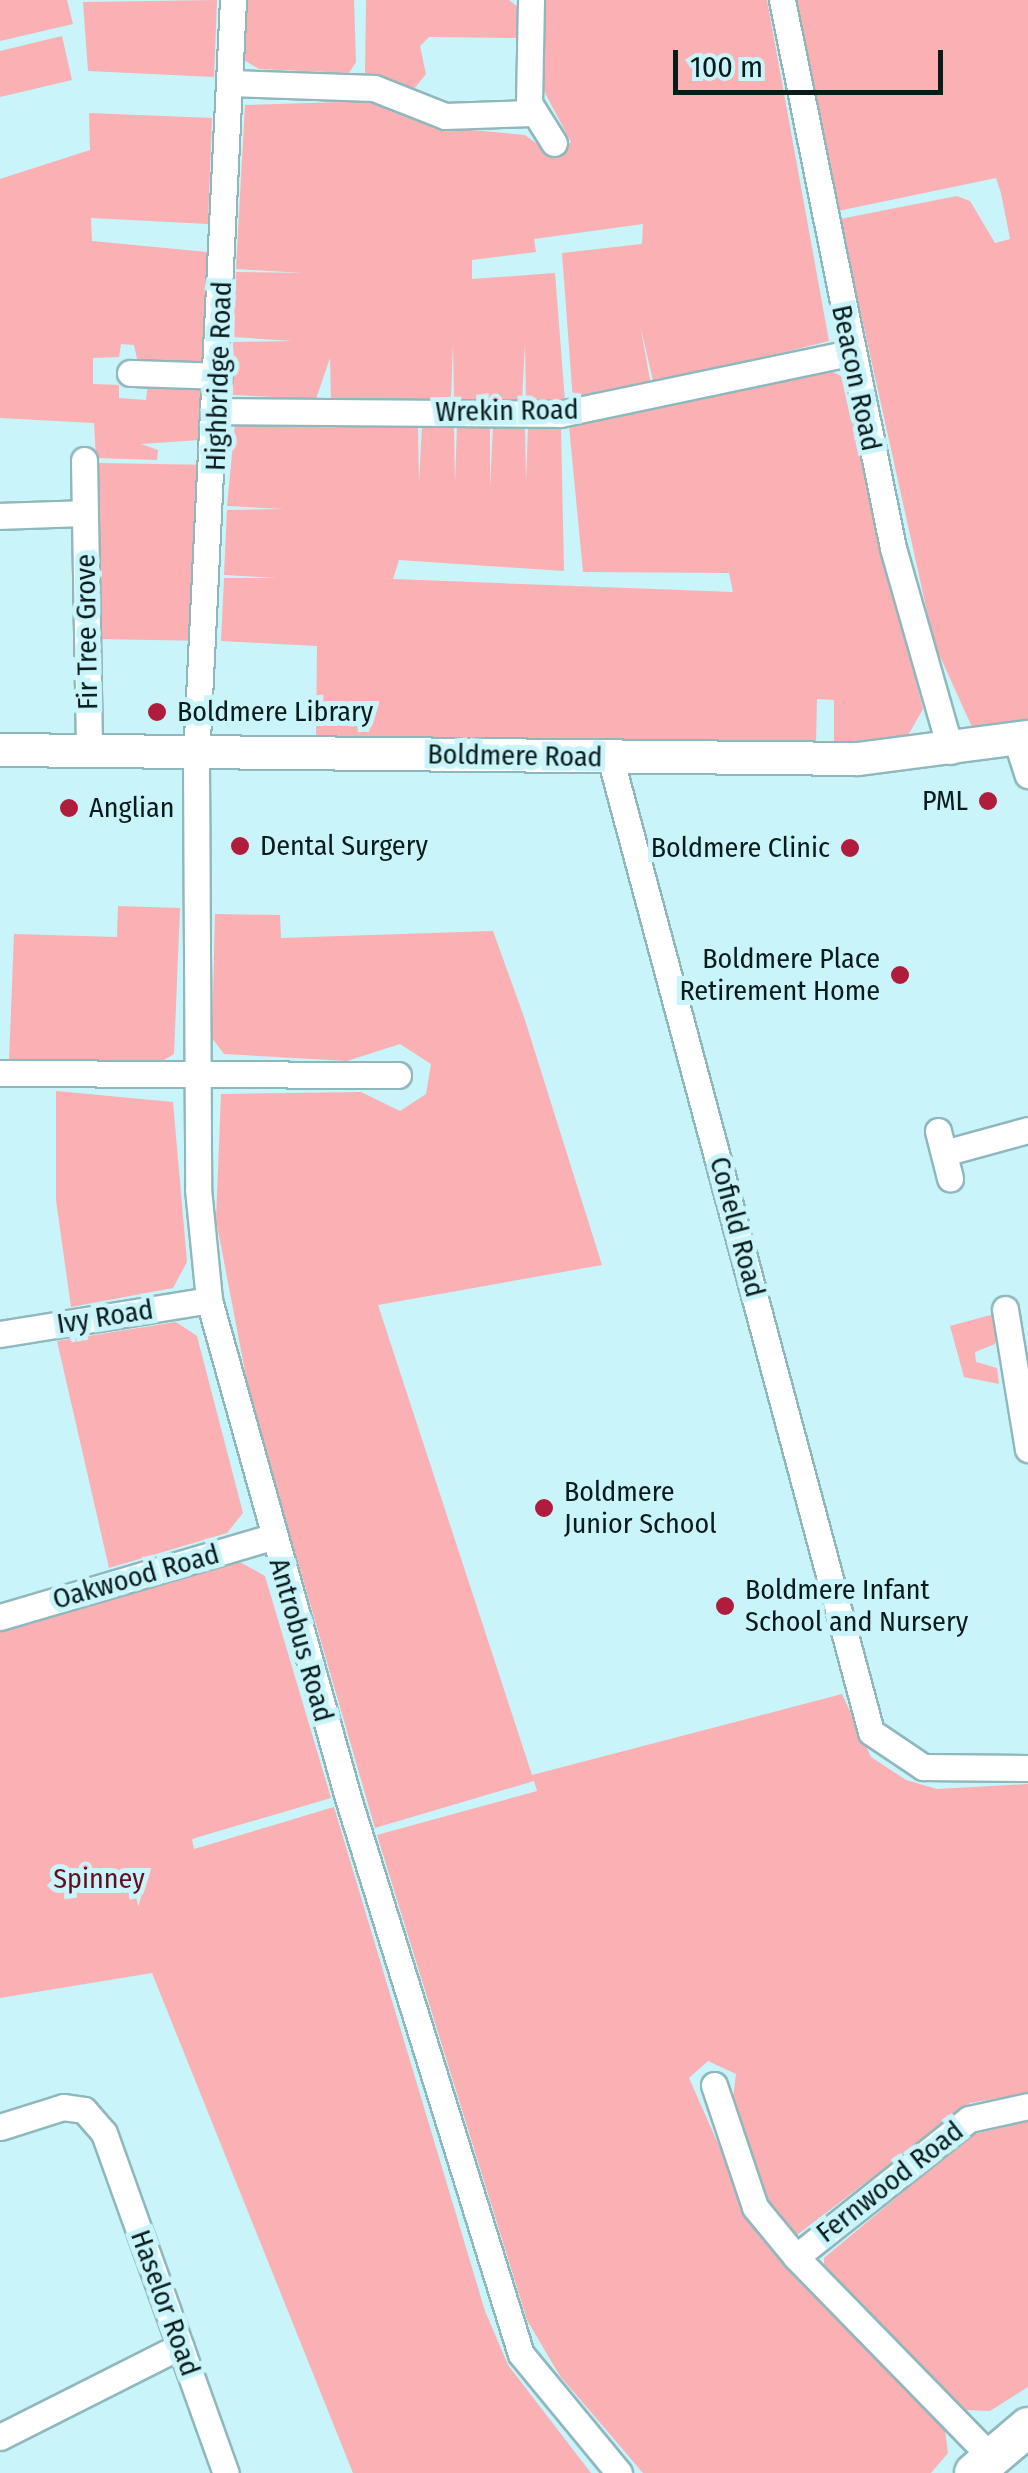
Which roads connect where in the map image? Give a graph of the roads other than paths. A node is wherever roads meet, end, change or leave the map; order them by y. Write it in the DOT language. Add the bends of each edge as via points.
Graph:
graph roads {
  1 [pos="233,0"];
  2 [pos="531,0"];
  3 [pos="782,0"];
  4 [pos="230,83"];
  5 [pos="531,113"];
  6 [pos="554,144"];
  7 [pos="850,353"];
  8 [pos="130,376"];
  9 [pos="220,376"];
  10 [pos="218,411"];
  11 [pos="84,460"];
  12 [pos="84,514"];
  13 [pos="0,516"];
  14 [pos="1022,738"];
  15 [pos="0,750"];
  16 [pos="89,751"];
  17 [pos="950,751"];
  18 [pos="197,752"];
  19 [pos="610,758"];
  20 [pos="1028,774"];
  21 [pos="0,1073"];
  22 [pos="198,1075"];
  23 [pos="398,1075"];
  24 [pos="1028,1130"];
  25 [pos="944,1154"];
  26 [pos="209,1300"];
  27 [pos="1005,1309"];
  28 [pos="0,1334"];
  29 [pos="1028,1449"];
  30 [pos="272,1537"];
  31 [pos="0,1617"];
  32 [pos="1028,1768"];
  33 [pos="714,2085"];
  34 [pos="1028,2106"];
  35 [pos="0,2127"];
  36 [pos="796,2258"];
  37 [pos="180,2346"];
  38 [pos="1028,2427"];
  39 [pos="0,2437"];
  40 [pos="983,2466"];
  41 [pos="226,2473"];
  42 [pos="619,2473"];
  1 -- 4 [label="street, Highbridge Road"];
  2 -- 5 [label="street"];
  3 -- 7 [label="street, Beacon Road"];
  4 -- 5 [label="street" via="374,88 445,116"];
  4 -- 9 [label="street, Highbridge Road"];
  5 -- 6 [label="street"];
  7 -- 10 [label="street, Wrekin Road" via="560,414"];
  7 -- 17 [label="street, Beacon Road"];
  8 -- 9 [label="street"];
  9 -- 10 [label="street, Highbridge Road"];
  10 -- 18 [label="street, Highbridge Road"];
  11 -- 12 [label="street, Fir Tree Grove"];
  12 -- 13 [label="street, Fir Tree Grove"];
  12 -- 16 [label="street, Fir Tree Grove"];
  14 -- 17 [label="main road, Boldmere Road"];
  14 -- 20 [label="street"];
  15 -- 16 [label="main road, Boldmere Road"];
  16 -- 18 [label="main road, Boldmere Road"];
  17 -- 19 [label="main road, Boldmere Road"];
  18 -- 19 [label="main road, Boldmere Road"];
  18 -- 22 [label="street, Antrobus Road"];
  19 -- 32 [label="street, Cofield Road" via="871,1732 896,1756 954,1773"];
  21 -- 22 [label="street"];
  22 -- 23 [label="street"];
  22 -- 26 [label="street, Antrobus Road"];
  24 -- 25 [label="street"];
  26 -- 28 [label="street, Ivy Road"];
  26 -- 30 [label="street, Antrobus Road"];
  27 -- 29 [label="street" via="996,1355"];
  30 -- 31 [label="street, Oakwood Road"];
  30 -- 42 [label="street, Antrobus Road" via="520,2354"];
  33 -- 36 [label="street" via="755,2207"];
  34 -- 36 [label="street, Fernwood Road" via="969,2119"];
  35 -- 37 [label="street, Haselor Road" via="62,2107 84,2110 104,2133"];
  36 -- 40 [label="street, Fernwood Road"];
  37 -- 39 [label="street"];
  37 -- 41 [label="street, Haselor Road"];
  38 -- 40 [label="highway"];
}
